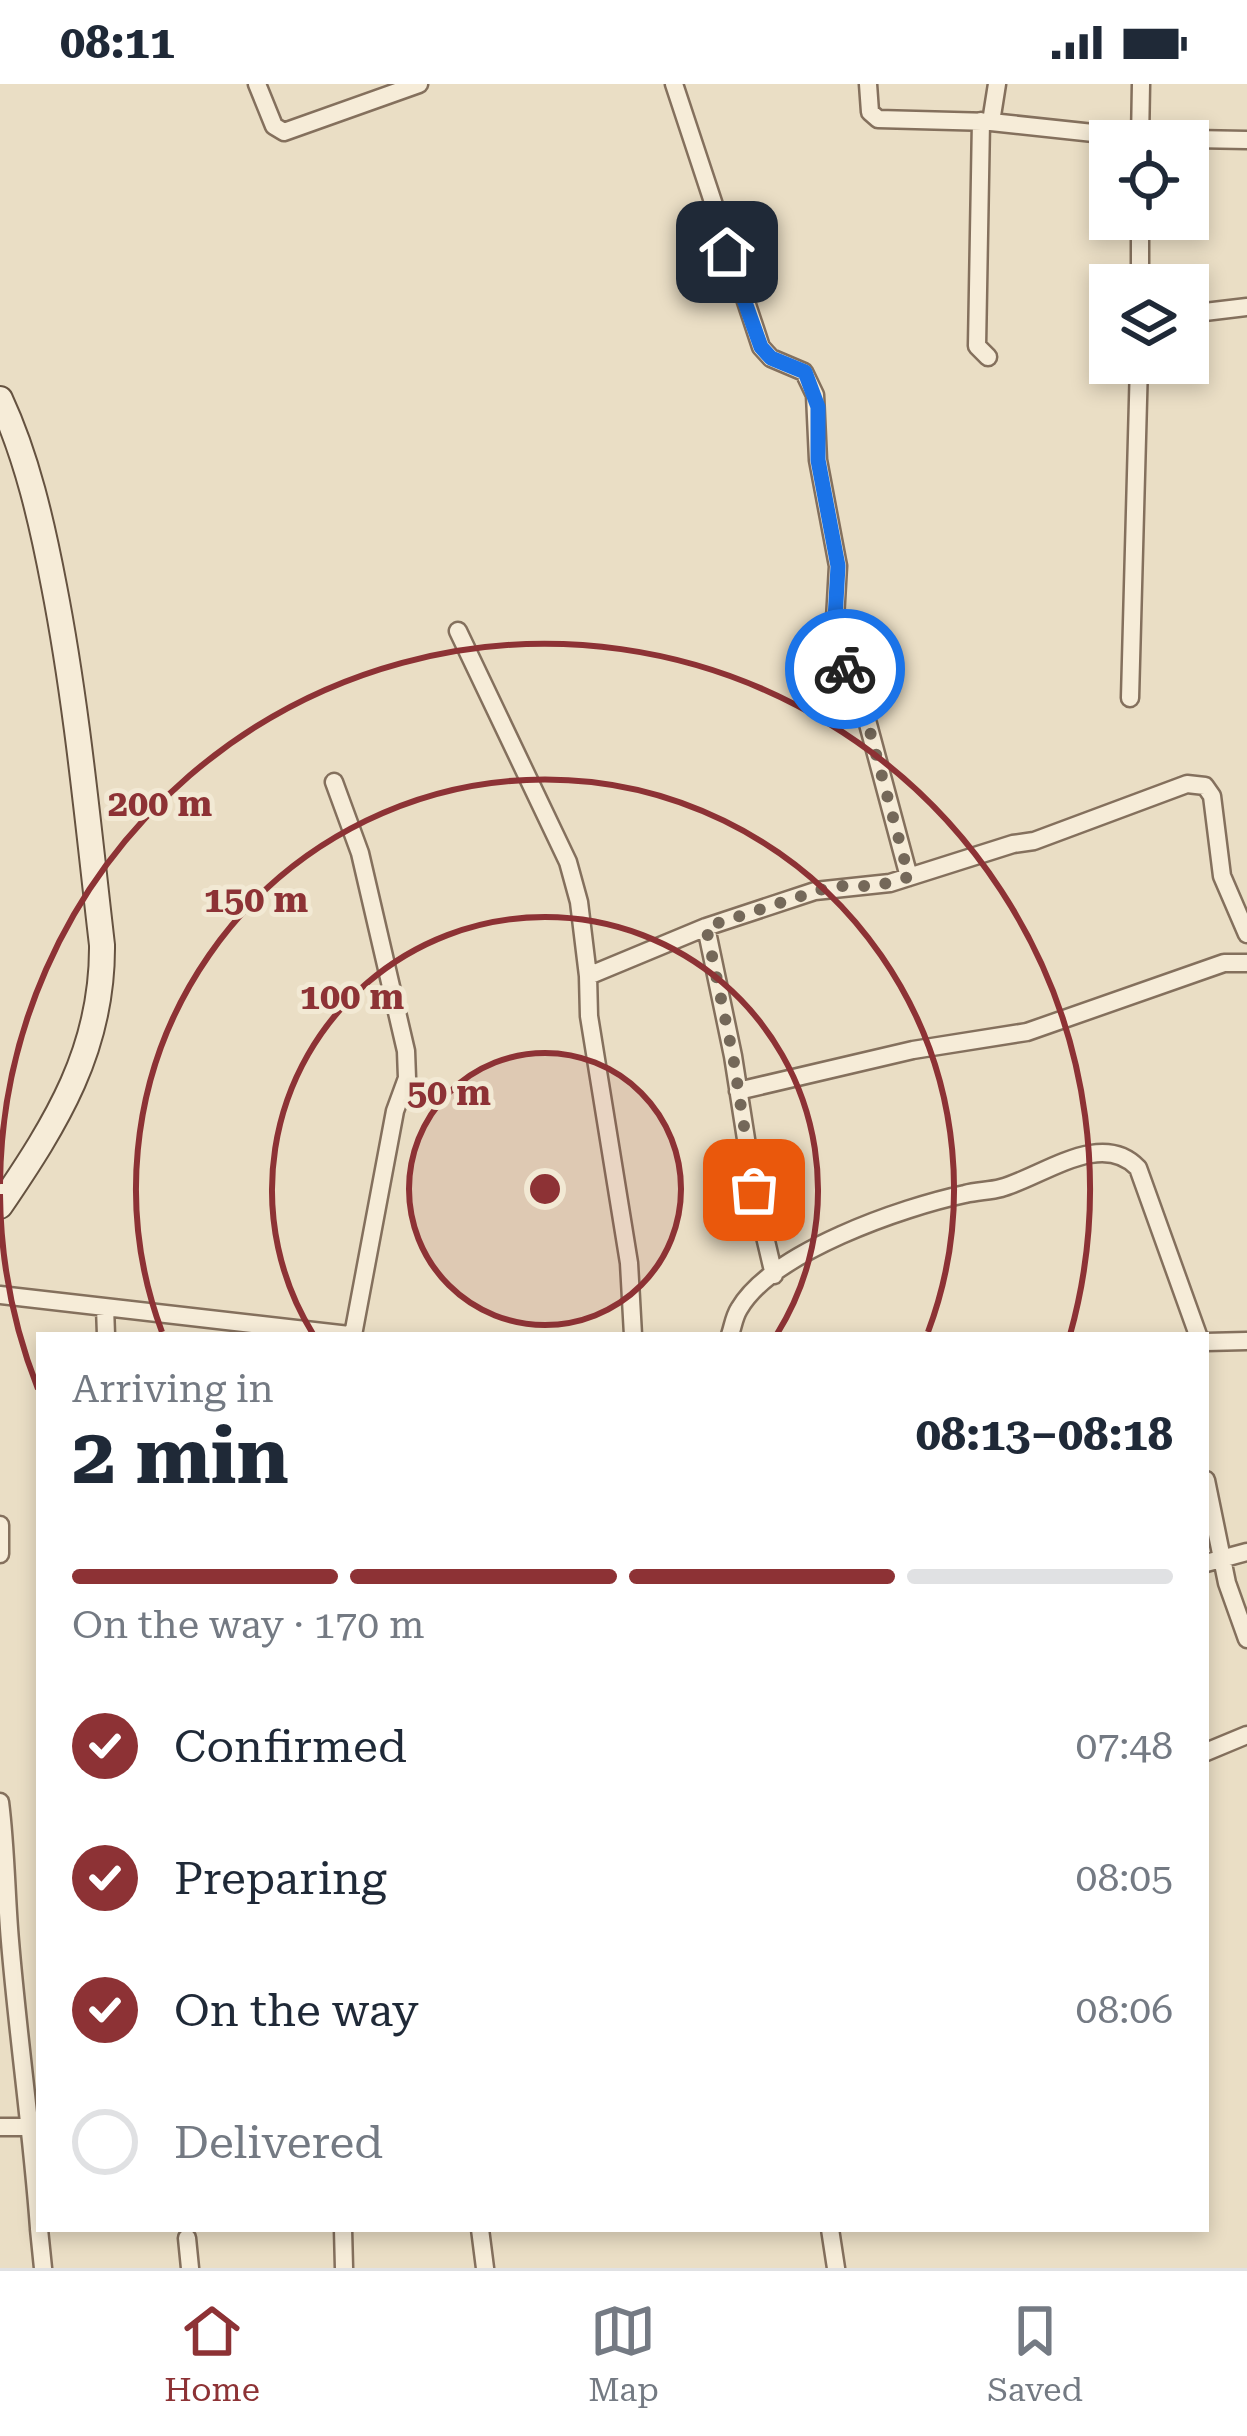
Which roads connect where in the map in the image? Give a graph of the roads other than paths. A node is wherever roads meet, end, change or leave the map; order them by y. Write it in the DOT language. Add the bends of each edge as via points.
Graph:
graph roads {
  1 [pos="256,84"];
  2 [pos="419,84"];
  3 [pos="674,84"];
  4 [pos="868,84"];
  5 [pos="997,84"];
  6 [pos="1141,84"];
  7 [pos="1140,120"];
  8 [pos="986,122"];
  9 [pos="1089,134"];
  10 [pos="1209,140"];
  11 [pos="1247,140"];
  12 [pos="1247,307"];
  13 [pos="1209,312"];
  14 [pos="988,357"];
  15 [pos="1137,384"];
  16 [pos="0,399"];
  17 [pos="458,632"];
  18 [pos="1130,698"];
  19 [pos="334,782"];
  20 [pos="909,877"];
  21 [pos="706,927"];
  22 [pos="1247,934"];
  23 [pos="1247,963"];
  24 [pos="588,976"];
  25 [pos="738,1091"];
  26 [pos="0,1206"];
  27 [pos="774,1275"];
  28 [pos="0,1295"];
  29 [pos="105,1307"];
  30 [pos="241,1328"];
  31 [pos="106,1332"];
  32 [pos="304,1332"];
  33 [pos="352,1332"];
  34 [pos="633,1332"];
  35 [pos="731,1332"];
  36 [pos="1197,1332"];
  37 [pos="1247,1340"];
  38 [pos="1209,1342"];
  39 [pos="1209,1514"];
  40 [pos="0,1525"];
  41 [pos="1247,1552"];
  42 [pos="0,1554"];
  43 [pos="1213,1560"];
  44 [pos="1247,1639"];
  45 [pos="1247,1735"];
  46 [pos="1209,1751"];
  47 [pos="0,1802"];
  48 [pos="5,1944"];
  49 [pos="0,2127"];
  50 [pos="28,2127"];
  51 [pos="36,2200"];
  52 [pos="39,2232"];
  53 [pos="343,2232"];
  54 [pos="480,2232"];
  55 [pos="830,2232"];
  56 [pos="187,2238"];
  57 [pos="43,2268"];
  58 [pos="190,2268"];
  59 [pos="344,2268"];
  60 [pos="485,2268"];
  61 [pos="836,2268"];
  1 -- 2 [label="street" via="284,132"];
  3 -- 20 [label="street" via="761,347 805,372 815,395 838,566 834,637 868,724"];
  4 -- 8 [label="street" via="878,119"];
  5 -- 8 [label="street"];
  6 -- 7 [label="street"];
  8 -- 9 [label="street"];
  8 -- 14 [label="street" via="976,346"];
  10 -- 11 [label="street"];
  12 -- 13 [label="street"];
  15 -- 18 [label="street"];
  16 -- 26 [label="street" via="45,539 62,625 103,960 92,1041"];
  17 -- 24 [label="street" via="568,862"];
  19 -- 33 [label="street" via="360,853 407,1069"];
  20 -- 21 [label="street" via="832,886"];
  20 -- 22 [label="street" via="1187,784 1205,786 1222,876"];
  21 -- 24 [label="street"];
  21 -- 25 [label="street"];
  23 -- 25 [label="street" via="1225,963 1006,1037"];
  24 -- 34 [label="street"];
  25 -- 27 [label="street"];
  27 -- 35 [label="street" via="736,1312"];
  27 -- 36 [label="street" via="814,1248 892,1216 1111,1153 1138,1168"];
  28 -- 29 [label="street"];
  29 -- 30 [label="street"];
  29 -- 31 [label="street"];
  30 -- 32 [label="street"];
  37 -- 38 [label="street"];
  39 -- 43 [label="street"];
  40 -- 42 [label="street"];
  41 -- 43 [label="street"];
  43 -- 44 [label="street"];
  45 -- 46 [label="street"];
  47 -- 48 [label="street"];
  48 -- 50 [label="street"];
  49 -- 50 [label="street"];
  50 -- 51 [label="street"];
  52 -- 57 [label="street"];
  53 -- 59 [label="street"];
  54 -- 60 [label="street"];
  55 -- 61 [label="street"];
  56 -- 58 [label="street"];
}
